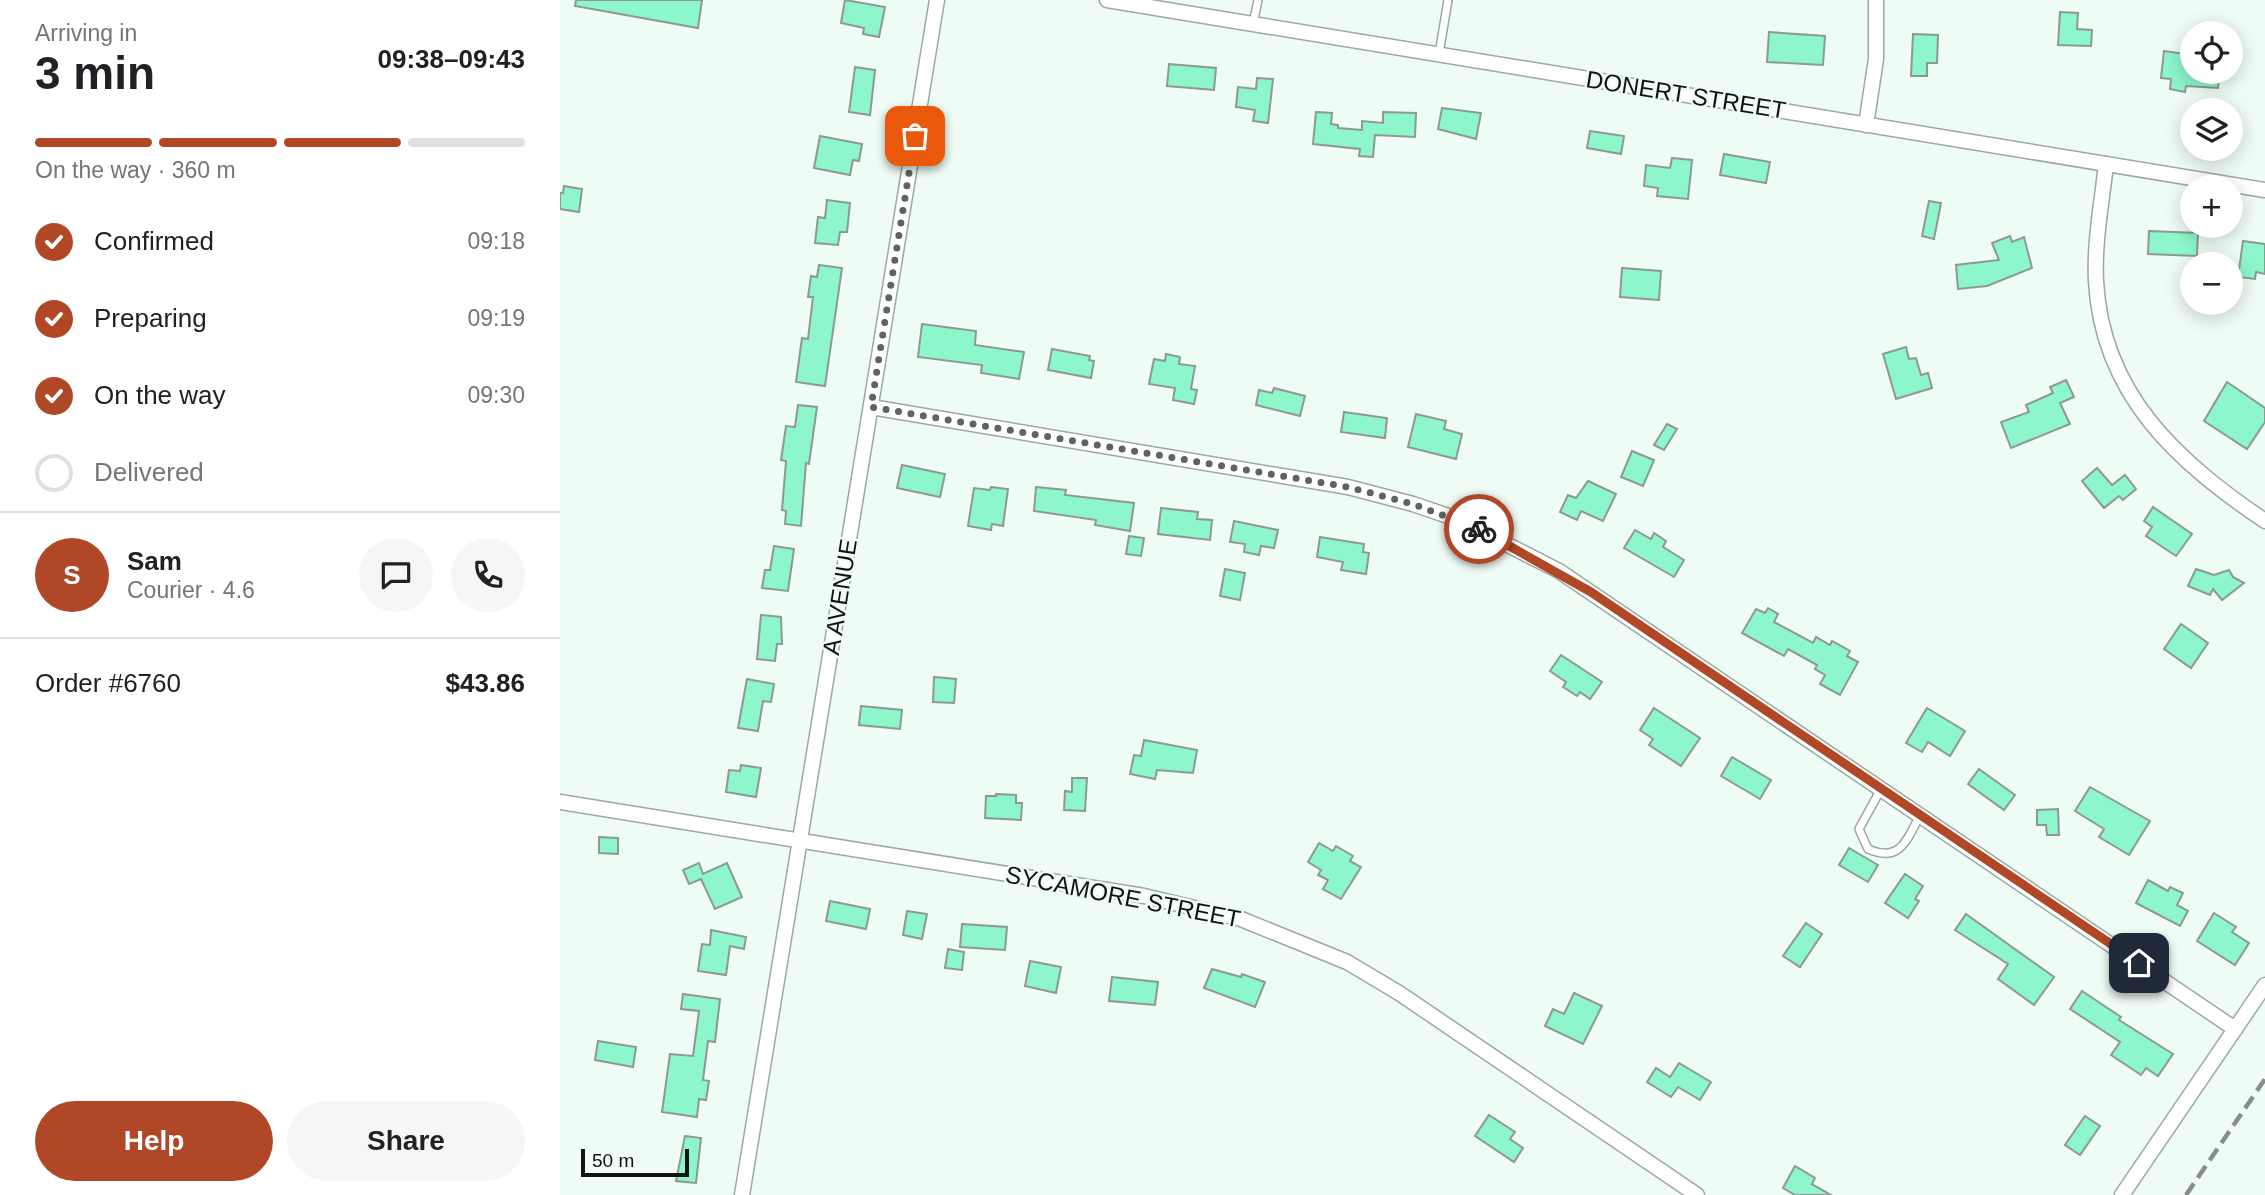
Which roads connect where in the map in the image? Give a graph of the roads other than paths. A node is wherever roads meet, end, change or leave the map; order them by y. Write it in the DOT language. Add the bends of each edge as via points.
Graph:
graph roads {
  1 [pos="937,0"];
  2 [pos="1107,0"];
  3 [pos="1258,0"];
  4 [pos="1448,0"];
  5 [pos="1876,0"];
  6 [pos="1253,24"];
  7 [pos="1439,55"];
  8 [pos="1866,125"];
  9 [pos="2106,164"];
  10 [pos="2265,190"];
  11 [pos="871,407"];
  12 [pos="2265,522"];
  13 [pos="1882,789"];
  14 [pos="560,802"];
  15 [pos="1920,815"];
  16 [pos="800,841"];
  17 [pos="2265,985"];
  18 [pos="2235,1028"];
  19 [pos="743,1195"];
  20 [pos="1697,1195"];
  21 [pos="2122,1195"];
  1 -- 11 [label="street, A AVENUE"];
  2 -- 6 [label="street, DONERT STREET"];
  3 -- 6 [label="lane"];
  4 -- 7 [label="lane"];
  5 -- 8 [label="street" via="1876,60"];
  6 -- 7 [label="street, DONERT STREET"];
  7 -- 8 [label="street, DONERT STREET"];
  8 -- 9 [label="street, DONERT STREET"];
  9 -- 10 [label="street, DONERT STREET"];
  9 -- 12 [label="street" via="2096,282 2104,329 2119,372 2144,416 2181,458"];
  11 -- 13 [label="street" via="1313,480 1434,511 1559,571"];
  11 -- 16 [label="street, A AVENUE"];
  13 -- 15 [label="street"];
  13 -- 15 [label="lane" via="1859,829 1868,849 1880,855 1900,849"];
  14 -- 16 [label="street, SYCAMORE STREET"];
  15 -- 18 [label="street"];
  16 -- 19 [label="street, A AVENUE"];
  16 -- 20 [label="street, SYCAMORE STREET" via="1144,896 1268,928 1347,962 1399,992"];
  17 -- 18 [label="street"];
  18 -- 21 [label="street"];
}
